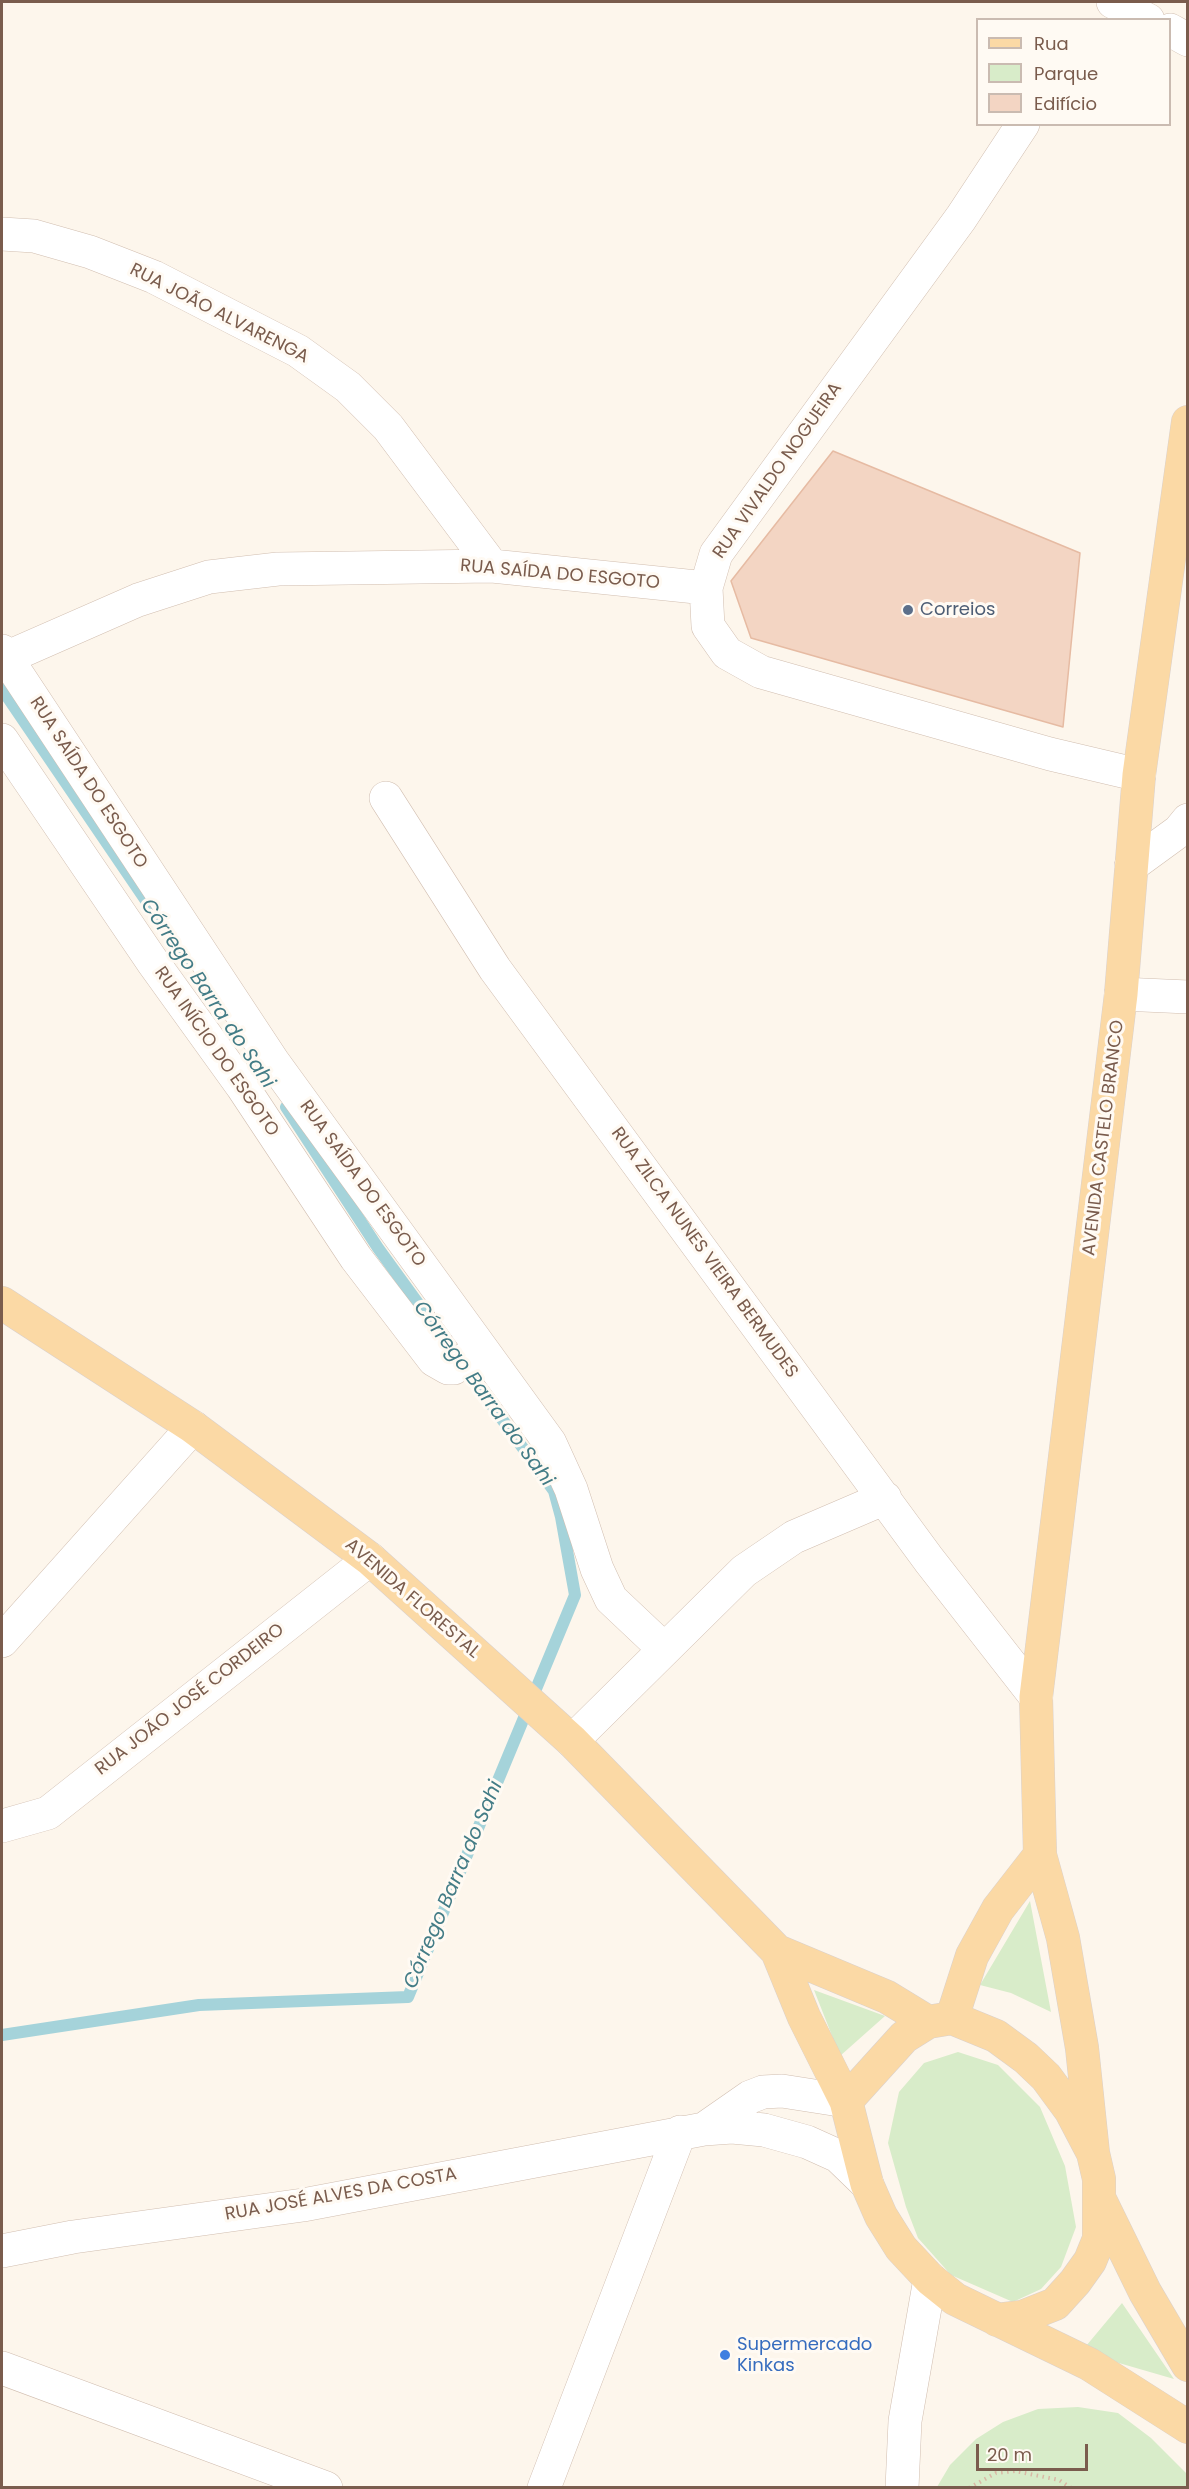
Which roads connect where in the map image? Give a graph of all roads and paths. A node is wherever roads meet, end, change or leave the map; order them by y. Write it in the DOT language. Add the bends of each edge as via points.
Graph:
graph roads {
  1 [pos="1105,2"];
  2 [pos="1113,2"];
  3 [pos="1094,18"];
  4 [pos="1144,18"];
  5 [pos="1171,31"];
  6 [pos="1188,40"];
  7 [pos="1022,126"];
  8 [pos="2,234"];
  9 [pos="1188,422"];
  10 [pos="492,566"];
  11 [pos="706,588"];
  12 [pos="4,654"];
  13 [pos="2,740"];
  14 [pos="1139,775"];
  15 [pos="386,798"];
  16 [pos="1188,820"];
  17 [pos="1131,866"];
  18 [pos="1121,994"];
  19 [pos="1188,997"];
  20 [pos="2,1303"];
  21 [pos="480,1348"];
  22 [pos="193,1427"];
  23 [pos="885,1498"];
  24 [pos="370,1559"];
  25 [pos="2,1641"];
  26 [pos="664,1649"];
  27 [pos="1036,1697"];
  28 [pos="572,1741"];
  29 [pos="2,1826"];
  30 [pos="1040,1855"];
  31 [pos="777,1950"];
  32 [pos="940,2020"];
  33 [pos="846,2101"];
  34 [pos="692,2130"];
  35 [pos="1093,2154"];
  36 [pos="867,2184"];
  37 [pos="1101,2201"];
  38 [pos="2,2251"];
  39 [pos="930,2279"];
  40 [pos="997,2320"];
  41 [pos="1188,2365"];
  42 [pos="2,2368"];
  43 [pos="1188,2427"];
  44 [pos="326,2487"];
  45 [pos="544,2487"];
  46 [pos="902,2487"];
  47 [pos="969,2487"];
  48 [pos="1071,2487"];
  1 -- 3 [label="street"];
  2 -- 4 [label="street"];
  5 -- 6 [label="street"];
  7 -- 11 [label="street, RUA VIVALDO NOGUEIRA" via="961,218 716,554"];
  8 -- 10 [label="street, RUA JOÃO ALVARENGA" via="34,236 154,277 298,351 348,387 388,427"];
  9 -- 14 [label="main road, AVENIDA CASTELO BRANCO"];
  10 -- 11 [label="street, RUA SAÍDA DO ESGOTO"];
  10 -- 12 [label="street, RUA SAÍDA DO ESGOTO" via="278,569 209,577 138,600"];
  11 -- 14 [label="street, RUA VIVALDO NOGUEIRA" via="708,626 727,653 761,672 1050,754"];
  12 -- 21 [label="street, RUA SAÍDA DO ESGOTO" via="267,1053"];
  13 -- 21 [label="street, RUA INÍCIO DO ESGOTO" via="356,1258 434,1360 454,1368"];
  14 -- 17 [label="main road, AVENIDA CASTELO BRANCO"];
  15 -- 23 [label="street, RUA ZILCA NUNES VIEIRA BERMUDES" via="495,969"];
  16 -- 17 [label="street"];
  17 -- 18 [label="main road, AVENIDA CASTELO BRANCO"];
  18 -- 19 [label="street"];
  18 -- 27 [label="main road, AVENIDA CASTELO BRANCO"];
  20 -- 22 [label="main road, AVENIDA FLORESTAL"];
  21 -- 26 [label="street, RUA SAÍDA DO ESGOTO" via="550,1443 572,1489 597,1569 611,1599"];
  22 -- 24 [label="main road, AVENIDA FLORESTAL"];
  22 -- 25 [label="street"];
  23 -- 26 [label="street" via="814,1527 770,1552 744,1571"];
  23 -- 27 [label="street, RUA ZILCA NUNES VIEIRA BERMUDES"];
  24 -- 28 [label="main road, AVENIDA FLORESTAL"];
  24 -- 29 [label="street, RUA JOÃO JOSÉ CORDEIRO" via="48,1813"];
  26 -- 28 [label="street"];
  27 -- 30 [label="main road, AVENIDA CASTELO BRANCO"];
  28 -- 31 [label="main road, AVENIDA FLORESTAL"];
  30 -- 32 [label="main road" via="998,1909"];
  30 -- 35 [label="main road, AVENIDA CASTELO BRANCO" via="1064,1938 1082,2048"];
  31 -- 32 [label="main road, AVENIDA FLORESTAL"];
  31 -- 33 [label="main road, AVENIDA FLORESTAL" via="804,2017"];
  32 -- 33 [label="main road" via="904,2037"];
  32 -- 35 [label="main road, AVENIDA FLORESTAL" via="996,2036 1026,2058 1071,2111"];
  33 -- 34 [label="street" via="782,2091 763,2092"];
  33 -- 36 [label="main road, AVENIDA FLORESTAL"];
  34 -- 36 [label="street, RUA JOSÉ ALVES DA COSTA" via="764,2130 807,2142 838,2156"];
  34 -- 38 [label="street, RUA JOSÉ ALVES DA COSTA" via="303,2205 73,2237"];
  34 -- 45 [label="street"];
  35 -- 37 [label="main road"];
  36 -- 39 [label="main road, AVENIDA FLORESTAL" via="901,2248"];
  37 -- 40 [label="main road" via="1099,2239 1076,2282 1055,2304"];
  37 -- 41 [label="main road" via="1145,2292"];
  39 -- 40 [label="main road, AVENIDA FLORESTAL" via="955,2299"];
  39 -- 46 [label="street" via="906,2421"];
  40 -- 43 [label="main road, AVENIDA FLORESTAL" via="1089,2364"];
  42 -- 44 [label="street"];
  47 -- 48 [label="path" via="996,2473 1015,2471 1059,2480"];
}
